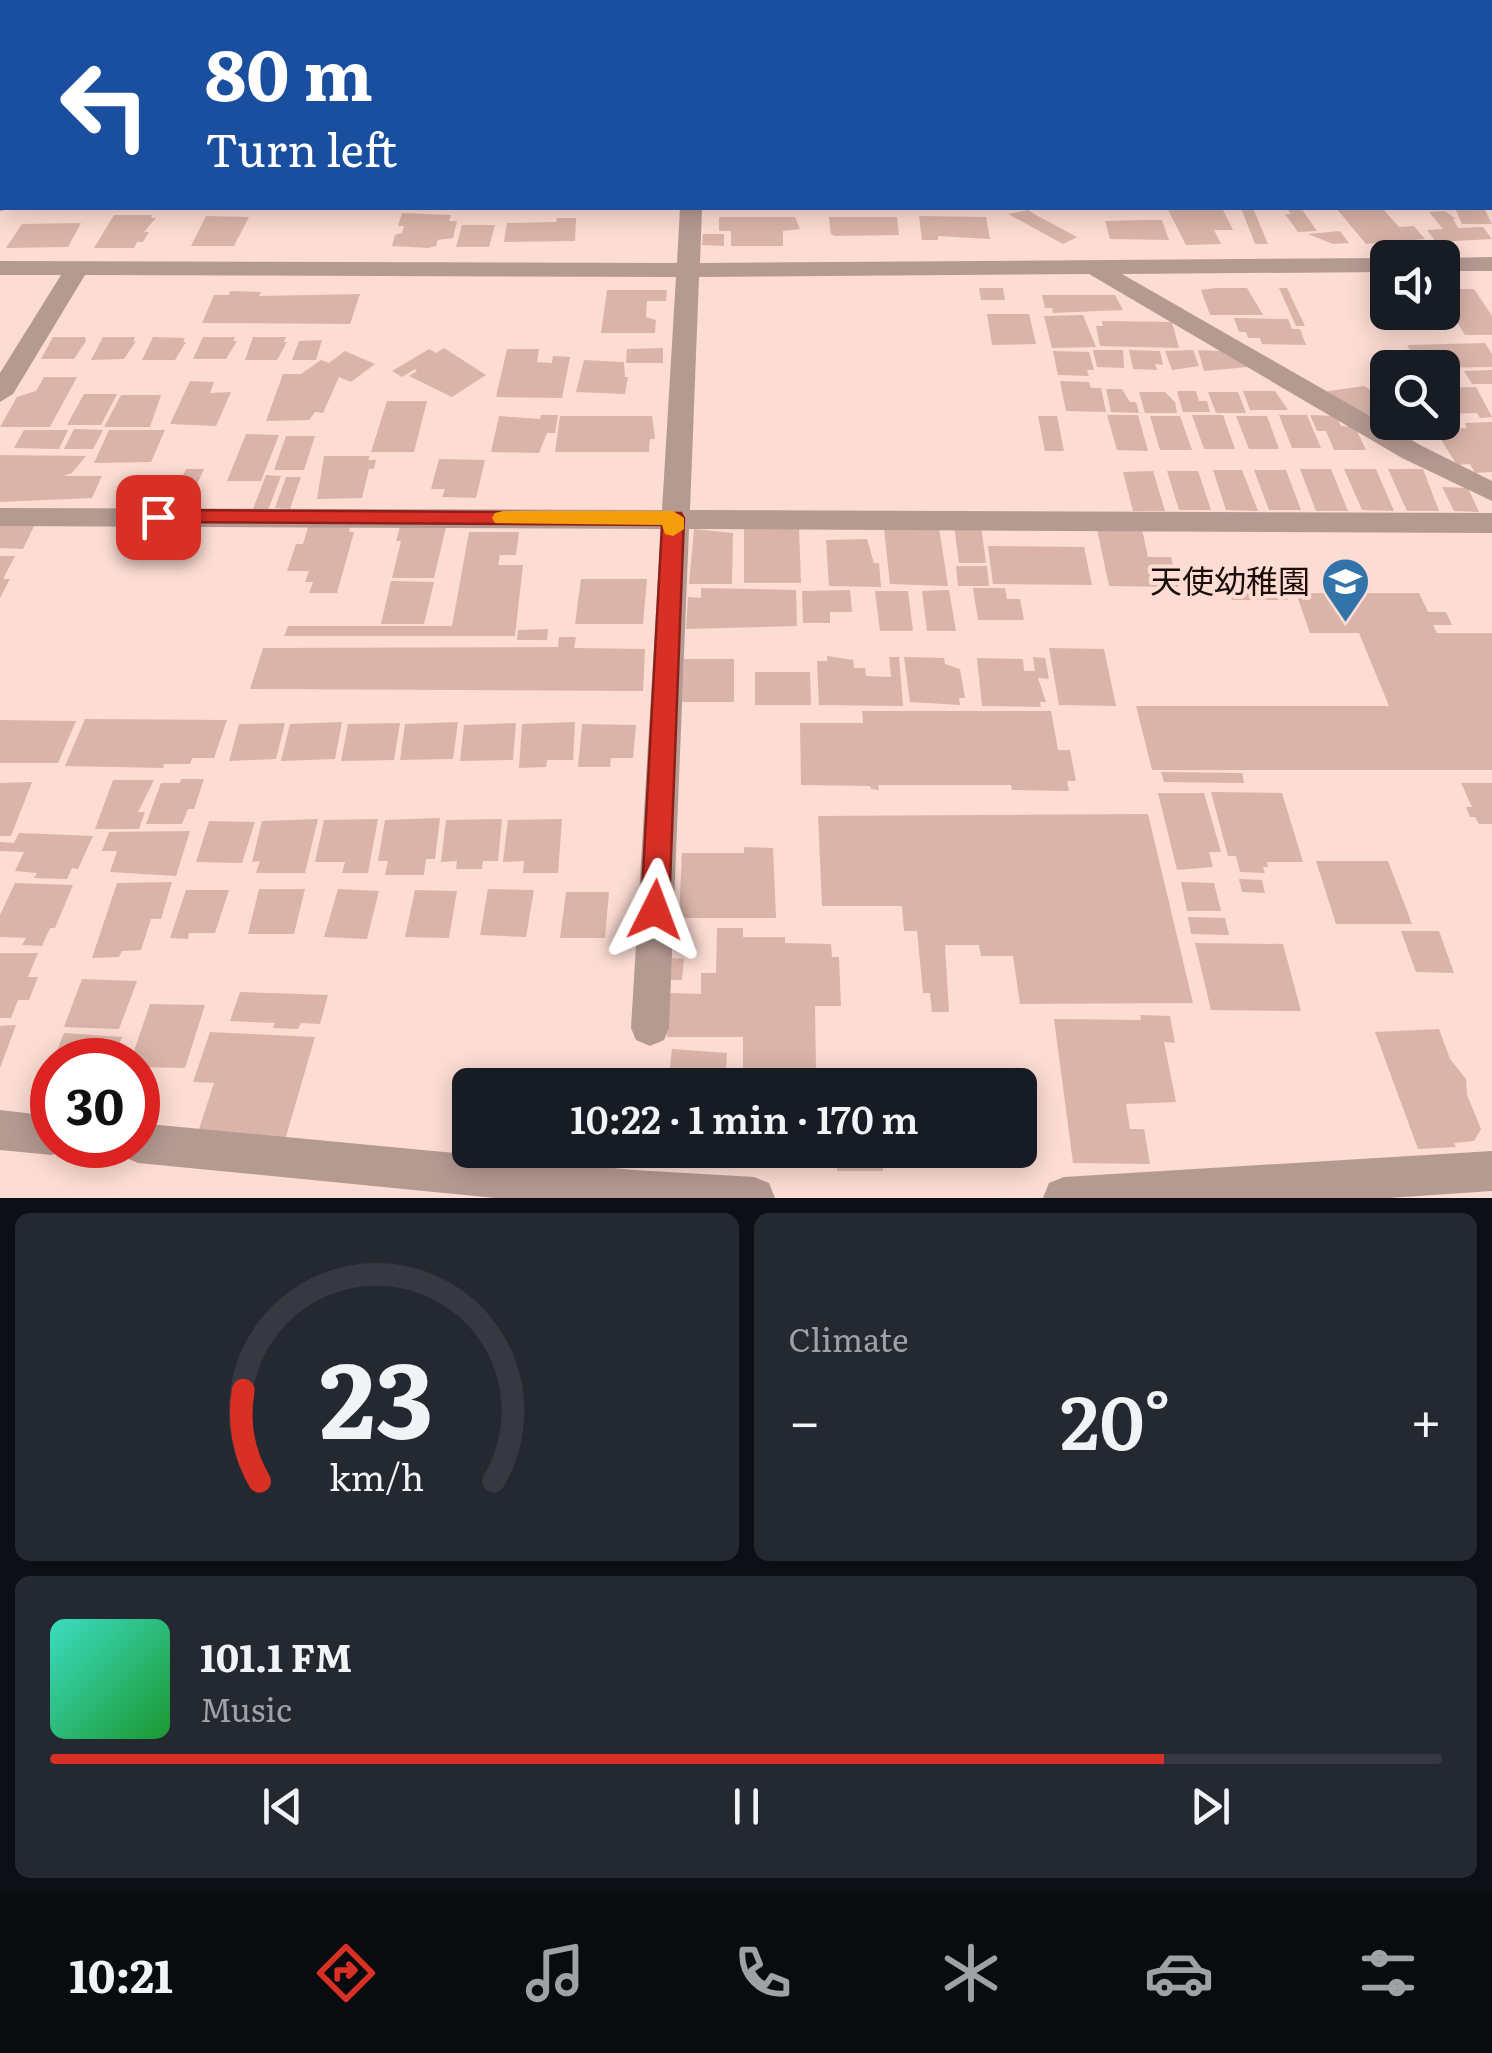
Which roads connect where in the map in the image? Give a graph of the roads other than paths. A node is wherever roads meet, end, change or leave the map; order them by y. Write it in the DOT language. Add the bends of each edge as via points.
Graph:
graph roads {
  1 [pos="690,210"];
  2 [pos="1370,264"];
  3 [pos="1460,264"];
  4 [pos="1492,264"];
  5 [pos="1090,266"];
  6 [pos="78,267"];
  7 [pos="0,268"];
  8 [pos="689,270"];
  9 [pos="0,394"];
  10 [pos="1492,492"];
  11 [pos="0,517"];
  12 [pos="673,518"];
  13 [pos="1492,523"];
  14 [pos="650,1028"];
  15 [pos="0,1130"];
  16 [pos="30,1133"];
  17 [pos="160,1145"];
  18 [pos="1492,1172"];
  19 [pos="754,1198"];
  20 [pos="1064,1198"];
  1 -- 8 [label="street"];
  2 -- 5 [label="street"];
  3 -- 4 [label="street"];
  5 -- 8 [label="street"];
  5 -- 10 [label="street"];
  6 -- 7 [label="street"];
  6 -- 8 [label="street"];
  6 -- 9 [label="street"];
  8 -- 12 [label="street"];
  11 -- 12 [label="street"];
  12 -- 13 [label="street"];
  12 -- 14 [label="street"];
  15 -- 16 [label="street"];
  17 -- 19 [label="street"];
  18 -- 20 [label="street"];
}
